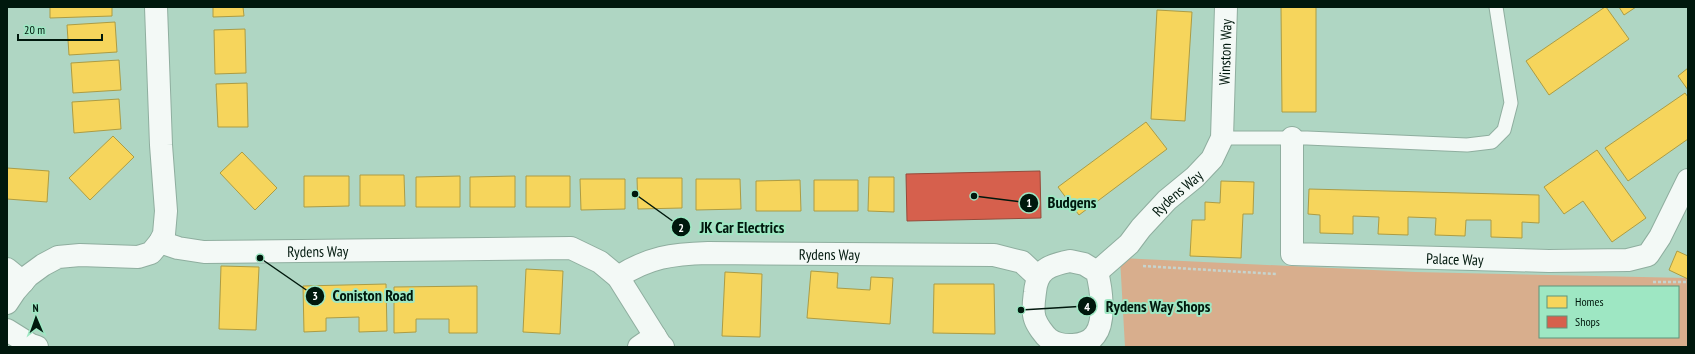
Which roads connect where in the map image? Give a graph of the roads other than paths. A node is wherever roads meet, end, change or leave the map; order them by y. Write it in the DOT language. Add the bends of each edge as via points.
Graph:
graph roads {
  1 [pos="156,7"];
  2 [pos="1226,7"];
  3 [pos="1496,7"];
  4 [pos="1223,98"];
  5 [pos="1222,138"];
  6 [pos="1292,138"];
  7 [pos="1688,180"];
  8 [pos="160,242"];
  9 [pos="1097,272"];
  10 [pos="15,275"];
  11 [pos="1038,276"];
  12 [pos="618,277"];
  13 [pos="7,303"];
  14 [pos="7,330"];
  15 [pos="653,343"];
  16 [pos="1047,343"];
  17 [pos="1086,344"];
  18 [pos="37,347"];
  1 -- 8 [label="street" via="166,211 164,234"];
  2 -- 4 [label="street, Winston Way"];
  3 -- 6 [label="lane" via="1511,103 1504,130 1492,142 1467,145"];
  4 -- 5 [label="street, Rydens Way"];
  5 -- 6 [label="lane"];
  5 -- 9 [label="street, Rydens Way" via="1212,159 1167,200 1129,244"];
  6 -- 7 [label="street, Palace Way" via="1292,254 1549,262 1628,260 1648,255 1660,237"];
  8 -- 10 [label="street" via="150,253 138,257 58,257"];
  8 -- 12 [label="street, Rydens Way" via="204,252 571,248 600,262"];
  9 -- 11 [label="street" via="1084,264 1070,261 1056,264"];
  9 -- 17 [label="street" via="1102,309 1100,323 1095,335"];
  10 -- 13 [label="street"];
  11 -- 12 [label="street, Rydens Way" via="1022,262 994,255 708,253 681,254 656,259 634,267"];
  11 -- 16 [label="street" via="1034,304 1035,319"];
  12 -- 15 [label="street, Rydens Way"];
  14 -- 18 [label="street"];
  16 -- 17 [label="street"];
}
